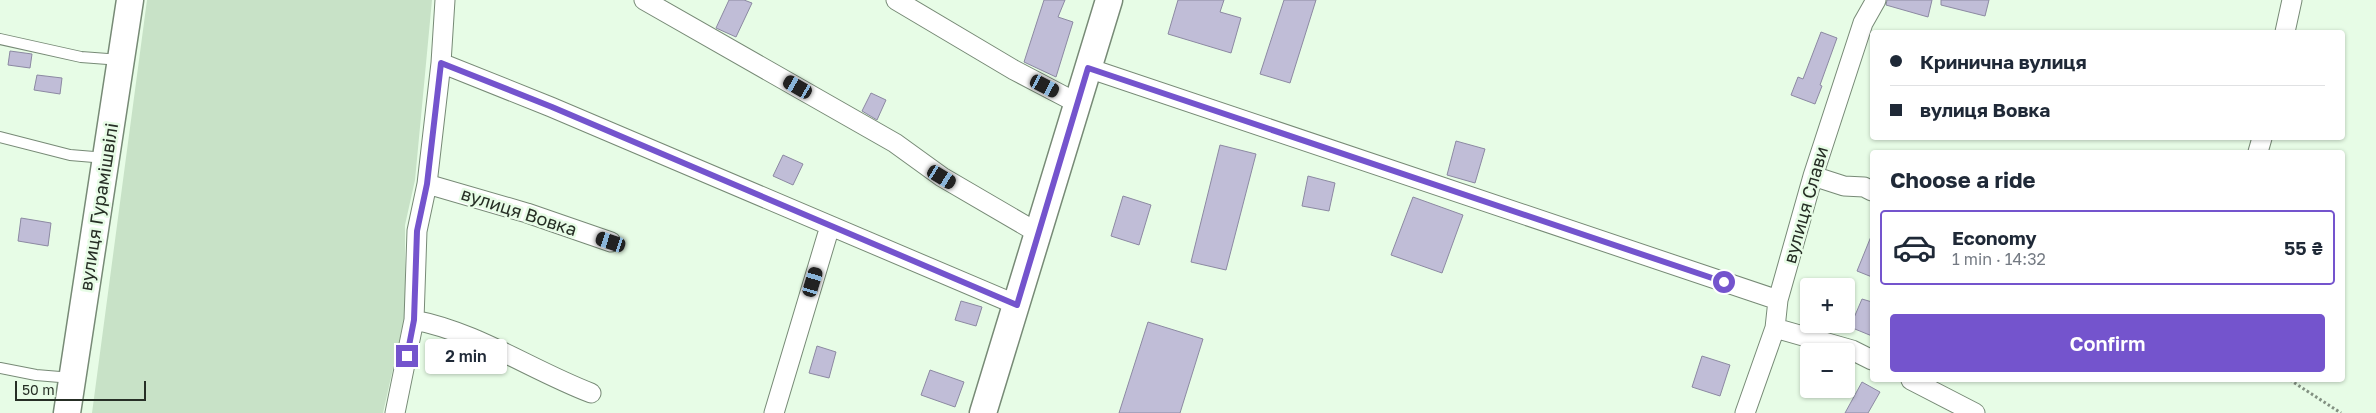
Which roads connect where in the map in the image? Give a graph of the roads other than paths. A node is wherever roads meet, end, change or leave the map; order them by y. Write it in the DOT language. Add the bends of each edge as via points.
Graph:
graph roads {
  1 [pos="130,0"];
  2 [pos="445,0"];
  3 [pos="644,0"];
  4 [pos="896,0"];
  5 [pos="1109,0"];
  6 [pos="1876,0"];
  7 [pos="2292,0"];
  8 [pos="2285,30"];
  9 [pos="0,39"];
  10 [pos="122,60"];
  11 [pos="441,63"];
  12 [pos="1088,68"];
  13 [pos="1077,103"];
  14 [pos="0,137"];
  15 [pos="107,158"];
  16 [pos="1813,176"];
  17 [pos="427,184"];
  18 [pos="1870,190"];
  19 [pos="830,226"];
  20 [pos="1038,234"];
  21 [pos="611,242"];
  22 [pos="1778,300"];
  23 [pos="1017,305"];
  24 [pos="414,320"];
  25 [pos="1776,328"];
  26 [pos="1870,359"];
  27 [pos="0,368"];
  28 [pos="73,378"];
  29 [pos="1914,382"];
  30 [pos="590,393"];
  31 [pos="67,413"];
  32 [pos="395,413"];
  33 [pos="774,413"];
  34 [pos="983,413"];
  35 [pos="1745,413"];
  36 [pos="1974,413"];
  1 -- 10 [label="street, вулиця Гурамішвілі"];
  2 -- 11 [label="street"];
  3 -- 20 [label="street" via="896,143 942,177"];
  4 -- 13 [label="street"];
  5 -- 12 [label="street"];
  6 -- 16 [label="street, вулиця Слави" via="1863,23"];
  7 -- 8 [label="street"];
  9 -- 10 [label="lane" via="81,57"];
  10 -- 15 [label="street, вулиця Гурамішвілі"];
  11 -- 17 [label="street"];
  11 -- 19 [label="street"];
  12 -- 13 [label="street"];
  12 -- 22 [label="street"];
  13 -- 20 [label="street"];
  14 -- 15 [label="lane" via="70,155"];
  15 -- 28 [label="street, вулиця Гурамішвілі"];
  16 -- 18 [label="street"];
  16 -- 22 [label="street, вулиця Слави"];
  17 -- 21 [label="street, вулиця Вовка"];
  17 -- 24 [label="street" via="417,231"];
  19 -- 23 [label="street"];
  19 -- 33 [label="street"];
  20 -- 23 [label="street"];
  22 -- 25 [label="street, вулиця Слави"];
  23 -- 34 [label="street"];
  24 -- 30 [label="street" via="438,325 516,357"];
  24 -- 32 [label="street"];
  25 -- 26 [label="street" via="1852,350"];
  25 -- 35 [label="street, вулиця Слави"];
  27 -- 28 [label="lane"];
  28 -- 31 [label="street, вулиця Гурамішвілі"];
  29 -- 36 [label="street"];
}
